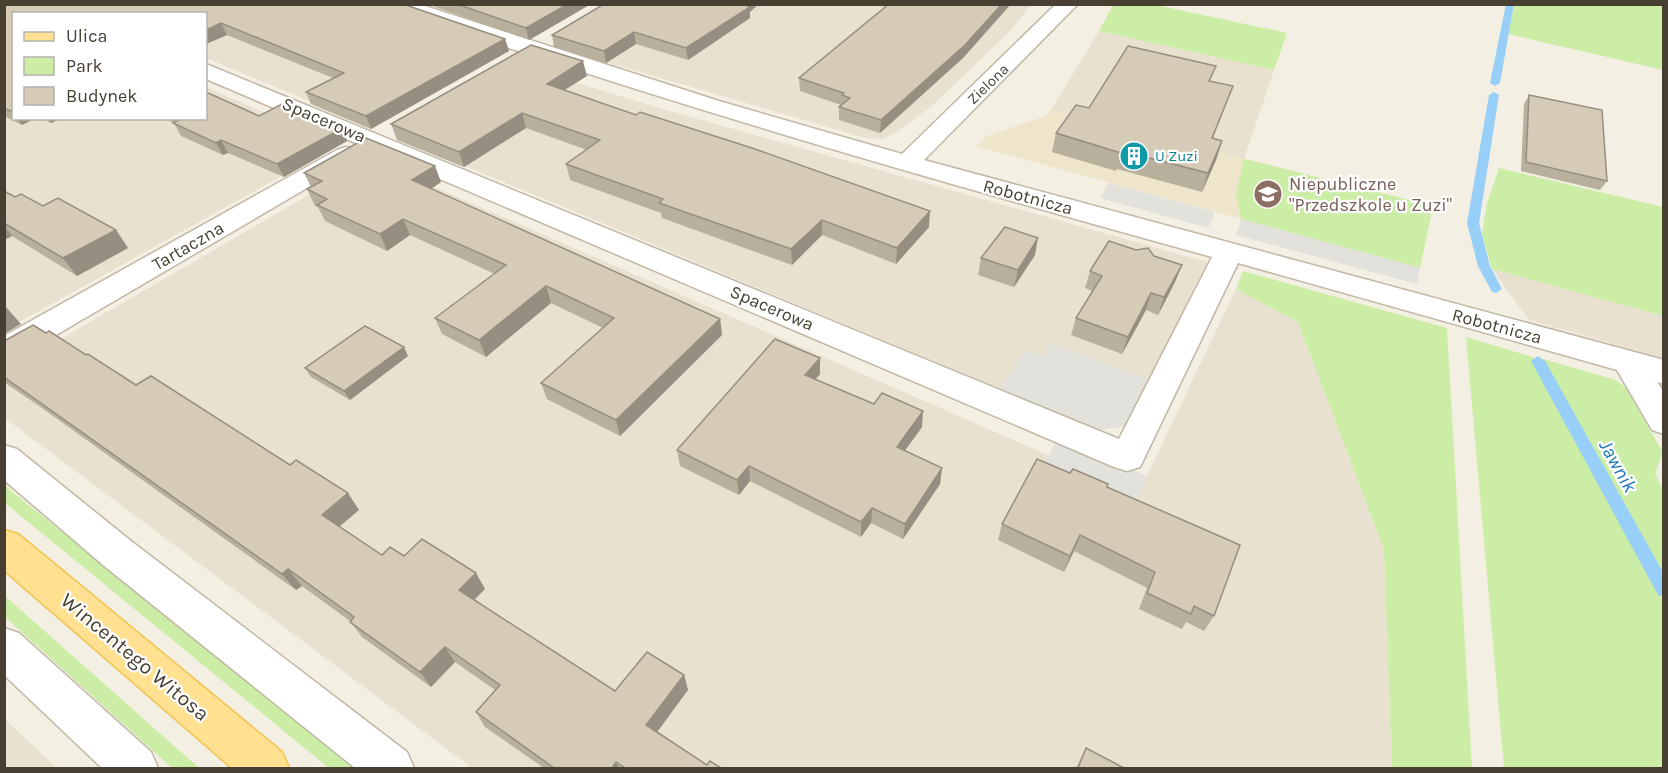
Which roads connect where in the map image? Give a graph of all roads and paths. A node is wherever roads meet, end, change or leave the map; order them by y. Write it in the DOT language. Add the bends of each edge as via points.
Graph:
graph roads {
  1 [pos="398,4"];
  2 [pos="1068,4"];
  3 [pos="558,34"];
  4 [pos="517,57"];
  5 [pos="207,70"];
  6 [pos="384,134"];
  7 [pos="906,164"];
  8 [pos="1228,252"];
  9 [pos="4,351"];
  10 [pos="1628,362"];
  11 [pos="1664,372"];
  12 [pos="1664,421"];
  13 [pos="4,459"];
  14 [pos="4,546"];
  15 [pos="4,647"];
  16 [pos="135,768"];
  17 [pos="266,768"];
  18 [pos="392,768"];
  1 -- 4 [label="street, Robotnicza"];
  2 -- 7 [label="street, Zielona"];
  3 -- 4 [label="street"];
  4 -- 7 [label="street, Robotnicza"];
  5 -- 6 [label="street, Spacerowa"];
  6 -- 8 [label="street, Spacerowa" via="1127,458"];
  6 -- 9 [label="street, Tartaczna"];
  7 -- 8 [label="street, Robotnicza"];
  8 -- 10 [label="street, Robotnicza"];
  10 -- 11 [label="street, Robotnicza"];
  10 -- 12 [label="street"];
  13 -- 18 [label="street" via="117,553"];
  14 -- 17 [label="main road, Wincentego Witosa"];
  15 -- 16 [label="street"];
}
